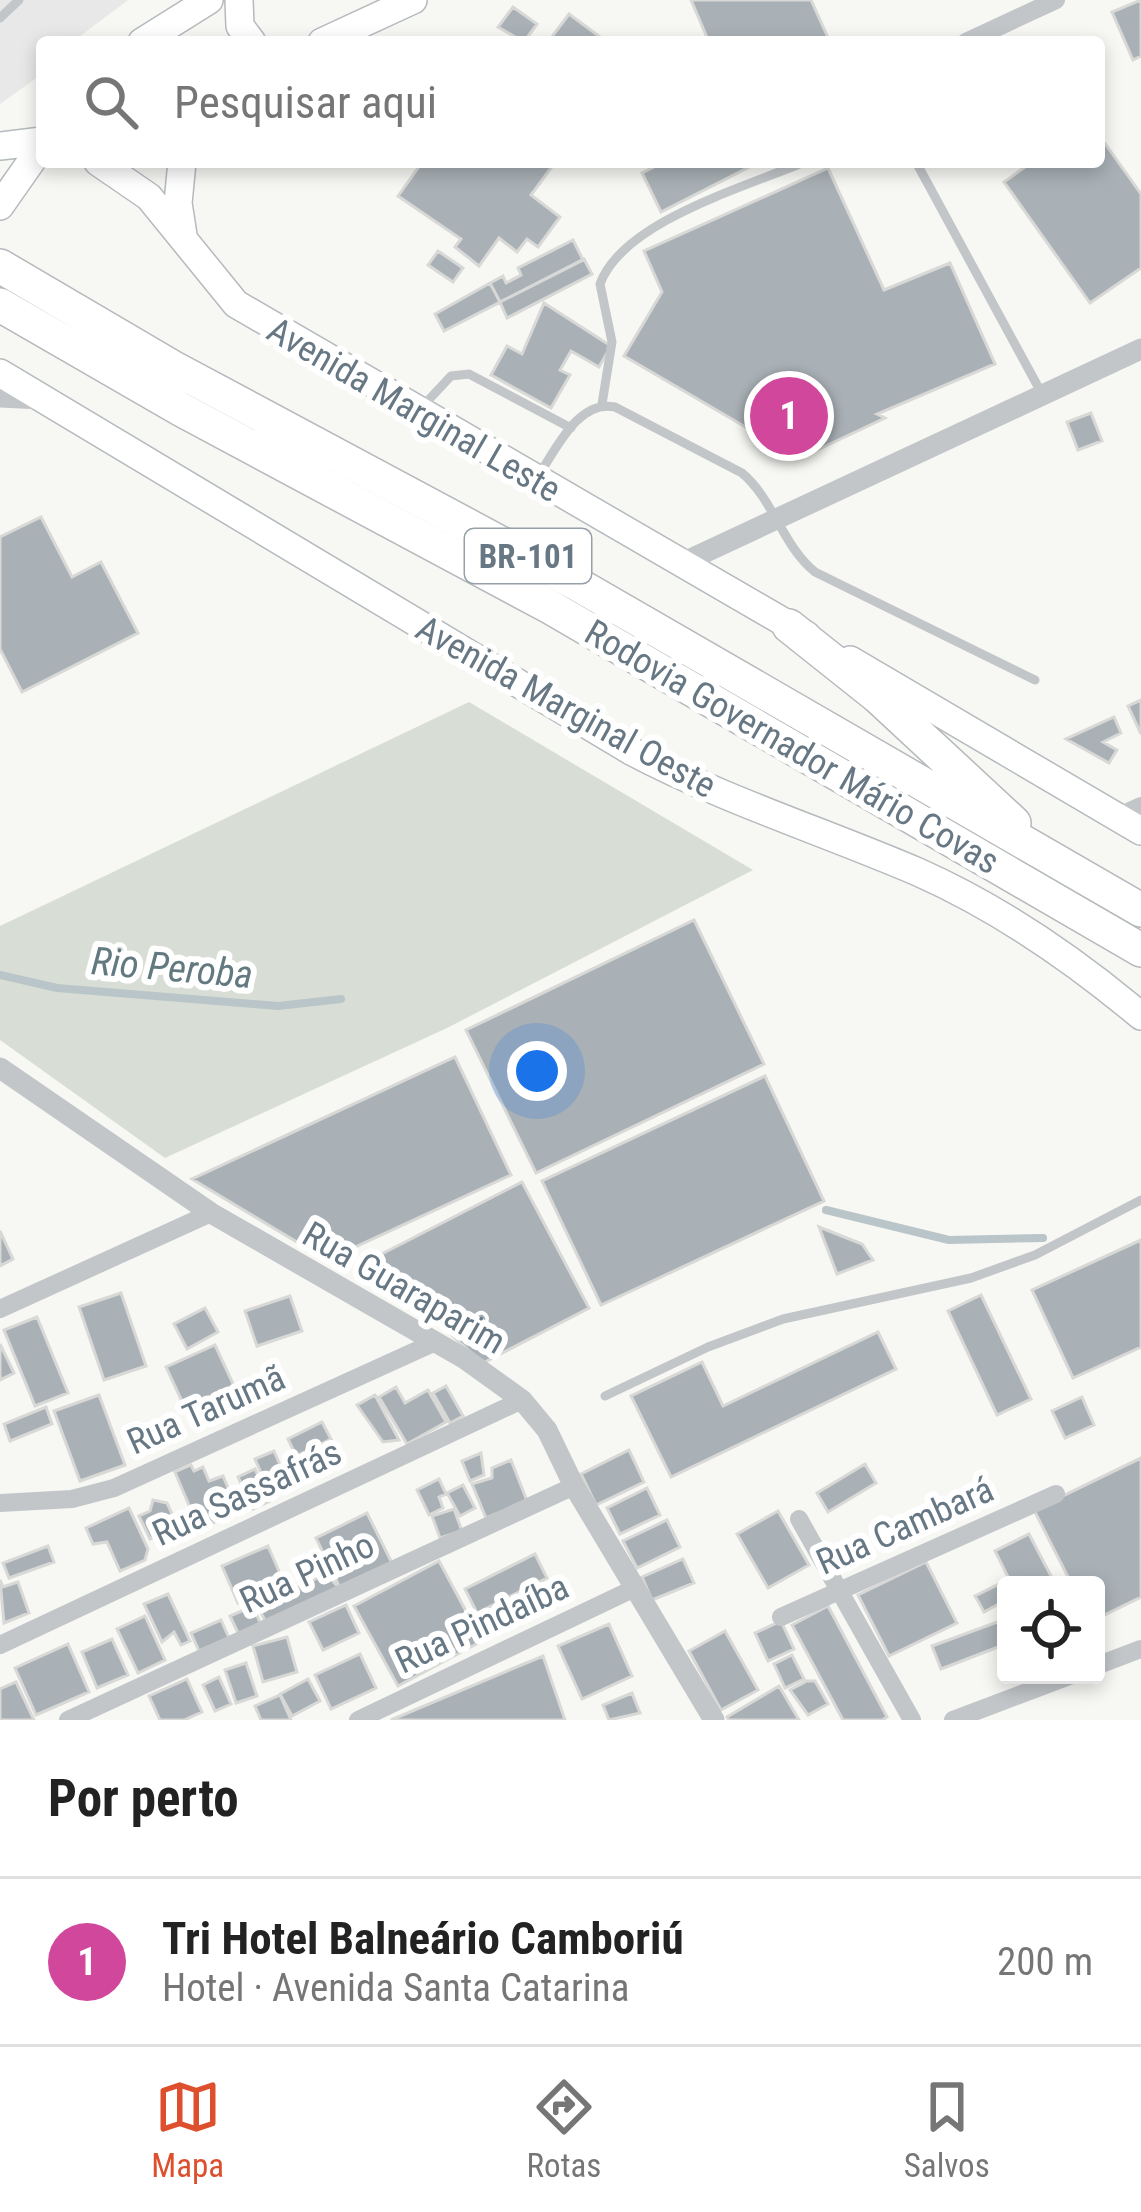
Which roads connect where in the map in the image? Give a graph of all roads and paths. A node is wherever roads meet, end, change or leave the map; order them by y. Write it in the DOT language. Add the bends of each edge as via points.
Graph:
graph roads {
  1 [pos="19,0"];
  2 [pos="209,0"];
  3 [pos="239,0"];
  4 [pos="413,0"];
  5 [pos="1056,0"];
  6 [pos="0,18"];
  7 [pos="152,36"];
  8 [pos="247,36"];
  9 [pos="335,36"];
  10 [pos="979,36"];
  11 [pos="36,144"];
  12 [pos="0,146"];
  13 [pos="36,153"];
  14 [pos="107,168"];
  15 [pos="181,168"];
  16 [pos="790,168"];
  17 [pos="919,168"];
  18 [pos="0,206"];
  19 [pos="183,235"];
  20 [pos="3,267"];
  21 [pos="0,304"];
  22 [pos="1141,349"];
  23 [pos="0,374"];
  24 [pos="1042,394"];
  25 [pos="0,397"];
  26 [pos="41,398"];
  27 [pos="602,404"];
  28 [pos="418,412"];
  29 [pos="571,428"];
  30 [pos="535,480"];
  31 [pos="774,517"];
  32 [pos="680,564"];
  33 [pos="789,626"];
  34 [pos="1035,680"];
  35 [pos="1133,818"];
  36 [pos="1045,854"];
  37 [pos="1141,910"];
  38 [pos="1141,950"];
  39 [pos="1141,1016"];
  40 [pos="0,1068"];
  41 [pos="1141,1200"];
  42 [pos="212,1213"];
  43 [pos="0,1309"];
  44 [pos="430,1344"];
  45 [pos="605,1396"];
  46 [pos="522,1400"];
  47 [pos="574,1486"];
  48 [pos="1056,1494"];
  49 [pos="0,1503"];
  50 [pos="799,1519"];
  51 [pos="635,1588"];
  52 [pos="844,1591"];
  53 [pos="782,1617"];
  54 [pos="0,1645"];
  55 [pos="1141,1649"];
  56 [pos="1105,1663"];
  57 [pos="1048,1684"];
  58 [pos="68,1720"];
  59 [pos="358,1720"];
  60 [pos="714,1720"];
  61 [pos="912,1720"];
  62 [pos="953,1720"];
  1 -- 6 [label="lane"];
  2 -- 7 [label="main road"];
  3 -- 8 [label="main road"];
  4 -- 9 [label="main road"];
  5 -- 10 [label="street"];
  11 -- 12 [label="main road"];
  13 -- 18 [label="main road"];
  14 -- 19 [label="main road, Avenida Marginal Leste" via="149,197"];
  15 -- 19 [label="main road"];
  16 -- 27 [label="lane" via="652,227 623,250 600,284 612,342"];
  17 -- 24 [label="lane"];
  19 -- 28 [label="main road, Avenida Marginal Leste" via="236,304"];
  20 -- 36 [label="highway, Rodovia Governador Mário Covas / BR-101"];
  21 -- 38 [label="highway, Rodovia Governador Mário Covas / BR-101" via="550,608"];
  22 -- 24 [label="street"];
  23 -- 26 [label="main road, Avenida Marginal Oeste"];
  24 -- 31 [label="street"];
  25 -- 26 [label="street"];
  26 -- 39 [label="main road, Avenida Marginal Oeste" via="646,759 983,905"];
  27 -- 29 [label="lane"];
  27 -- 31 [label="lane" via="742,472"];
  28 -- 29 [label="lane" via="451,376 469,374"];
  28 -- 30 [label="main road, Avenida Marginal Leste"];
  29 -- 30 [label="lane"];
  30 -- 32 [label="main road, Avenida Marginal Leste"];
  31 -- 32 [label="street"];
  31 -- 34 [label="lane" via="815,572"];
  32 -- 33 [label="main road, Avenida Marginal Leste"];
  33 -- 35 [label="main road, Avenida Marginal Leste"];
  33 -- 36 [label="highway" via="925,739"];
  36 -- 37 [label="highway, Rodovia Governador Mário Covas / BR-101"];
  40 -- 42 [label="street, Rua Guaraparim"];
  41 -- 45 [label="lane" via="1013,1263 783,1319"];
  42 -- 43 [label="street"];
  42 -- 44 [label="street, Rua Guaraparim"];
  44 -- 46 [label="street, Rua Guaraparim"];
  44 -- 49 [label="street, Rua Tarumã" via="114,1488"];
  46 -- 47 [label="street, Rua Guaraparim"];
  46 -- 54 [label="street, Rua Sassafrás"];
  47 -- 51 [label="street, Rua Guaraparim"];
  47 -- 58 [label="street, Rua Pinho"];
  48 -- 52 [label="street, Rua Cambará"];
  50 -- 52 [label="street"];
  51 -- 59 [label="street, Rua Pindaíba"];
  51 -- 60 [label="street, Rua Guaraparim"];
  52 -- 53 [label="street, Rua Cambará"];
  52 -- 61 [label="street"];
  55 -- 56 [label="street"];
  57 -- 62 [label="street"];
}
